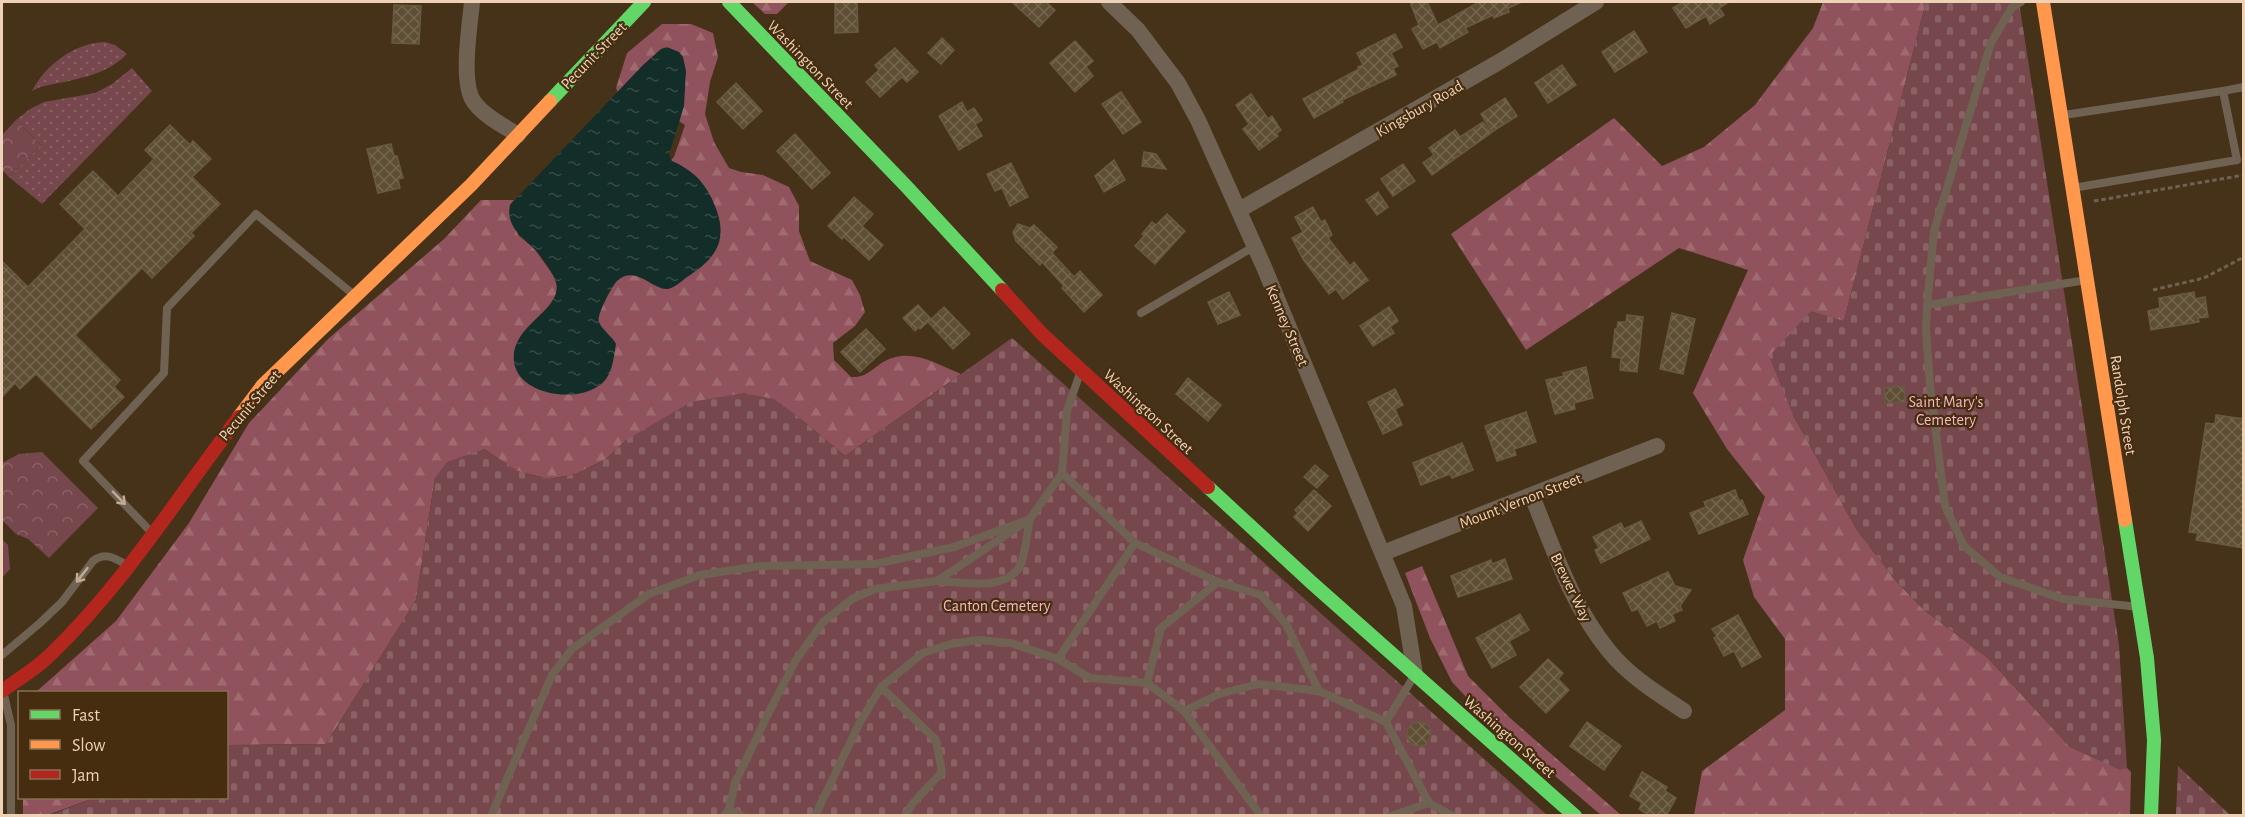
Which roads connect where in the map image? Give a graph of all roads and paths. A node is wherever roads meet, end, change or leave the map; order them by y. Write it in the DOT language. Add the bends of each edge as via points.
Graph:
graph roads {
  1 [pos="472,2"];
  2 [pos="644,2"];
  3 [pos="729,2"];
  4 [pos="1109,2"];
  5 [pos="1596,2"];
  6 [pos="2021,2"];
  7 [pos="2043,2"];
  8 [pos="2244,87"];
  9 [pos="2223,91"];
  10 [pos="2061,116"];
  11 [pos="518,135"];
  12 [pos="2240,159"];
  13 [pos="2244,175"];
  14 [pos="2073,188"];
  15 [pos="2086,202"];
  16 [pos="1239,210"];
  17 [pos="1255,246"];
  18 [pos="2244,257"];
  19 [pos="2087,280"];
  20 [pos="2153,290"];
  21 [pos="355,295"];
  22 [pos="1927,305"];
  23 [pos="1141,313"];
  24 [pos="1081,370"];
  25 [pos="1657,446"];
  26 [pos="1062,473"];
  27 [pos="1532,496"];
  28 [pos="1030,519"];
  29 [pos="154,535"];
  30 [pos="1135,543"];
  31 [pos="1383,553"];
  32 [pos="129,566"];
  33 [pos="937,581"];
  34 [pos="1218,582"];
  35 [pos="2139,607"];
  36 [pos="2,655"];
  37 [pos="1058,660"];
  38 [pos="1415,674"];
  39 [pos="1147,683"];
  40 [pos="881,687"];
  41 [pos="2,691"];
  42 [pos="1319,691"];
  43 [pos="1184,711"];
  44 [pos="1684,711"];
  45 [pos="1386,722"];
  46 [pos="1429,803"];
  47 [pos="727,812"];
  48 [pos="11,816"];
  49 [pos="491,816"];
  50 [pos="742,816"];
  51 [pos="815,816"];
  52 [pos="905,816"];
  53 [pos="1261,816"];
  54 [pos="1391,816"];
  55 [pos="1453,816"];
  56 [pos="1575,816"];
  57 [pos="2151,816"];
  1 -- 11 [label="street" via="467,81 471,99 479,109"];
  2 -- 11 [label="main road, Pecunit Street"];
  3 -- 24 [label="main road, Washington Street" via="1042,334"];
  4 -- 16 [label="street, Kenney Street" via="1138,30 1178,83"];
  5 -- 16 [label="street, Kingsbury Road" via="1499,62"];
  6 -- 22 [label="lane" via="2012,7 1991,43 1934,231"];
  7 -- 10 [label="main road, Randolph Street"];
  8 -- 9 [label="lane"];
  9 -- 10 [label="lane"];
  9 -- 12 [label="lane"];
  10 -- 14 [label="main road, Randolph Street"];
  11 -- 21 [label="main road, Pecunit Street"];
  12 -- 14 [label="lane"];
  13 -- 15 [label="path"];
  14 -- 19 [label="main road, Randolph Street"];
  16 -- 17 [label="street, Kenney Street"];
  17 -- 23 [label="lane"];
  17 -- 31 [label="street, Kenney Street"];
  18 -- 20 [label="path" via="2204,278"];
  19 -- 22 [label="lane"];
  19 -- 35 [label="main road, Randolph Street"];
  21 -- 29 [label="main road, Pecunit Street" via="263,385"];
  21 -- 29 [label="lane, one-way" via="256,214 167,308 164,373 83,461"];
  22 -- 35 [label="lane" via="1930,385 1946,506 1964,546 2000,577 2063,599"];
  24 -- 26 [label="lane" via="1067,411"];
  24 -- 38 [label="main road, Washington Street"];
  25 -- 27 [label="street, Mount Vernon Street"];
  26 -- 28 [label="lane"];
  26 -- 30 [label="lane"];
  27 -- 31 [label="street, Mount Vernon Street"];
  27 -- 44 [label="street, Brewer Way" via="1585,619 1610,653 1647,686"];
  28 -- 33 [label="lane"];
  28 -- 33 [label="lane" via="1023,560 1013,575 1005,580 979,583"];
  28 -- 49 [label="lane" via="954,547 875,564 760,566 700,575 649,594 572,650 552,675"];
  29 -- 32 [label="main road, Pecunit Street"];
  30 -- 34 [label="lane"];
  30 -- 37 [label="lane"];
  31 -- 38 [label="street, Kenney Street" via="1404,606"];
  32 -- 36 [label="lane, one-way" via="110,556 99,556 55,609"];
  32 -- 41 [label="main road, Pecunit Street" via="48,657"];
  33 -- 47 [label="lane" via="875,589 852,599 823,622 796,660 770,710 735,783"];
  34 -- 39 [label="lane" via="1161,628"];
  34 -- 42 [label="lane" via="1261,595 1286,624"];
  35 -- 57 [label="main road, Randolph Street" via="2154,740"];
  37 -- 39 [label="lane" via="1090,678"];
  37 -- 40 [label="lane" via="1011,643 978,640 951,644 923,653"];
  38 -- 45 [label="lane"];
  38 -- 56 [label="main road, Washington Street"];
  39 -- 43 [label="lane"];
  40 -- 51 [label="lane"];
  40 -- 52 [label="lane" via="936,740 942,772"];
  41 -- 48 [label="lane" via="11,725"];
  42 -- 43 [label="lane" via="1258,684 1219,694"];
  42 -- 45 [label="lane"];
  43 -- 53 [label="lane"];
  45 -- 46 [label="lane"];
  46 -- 54 [label="lane"];
  46 -- 55 [label="lane"];
  47 -- 50 [label="lane"];
}
